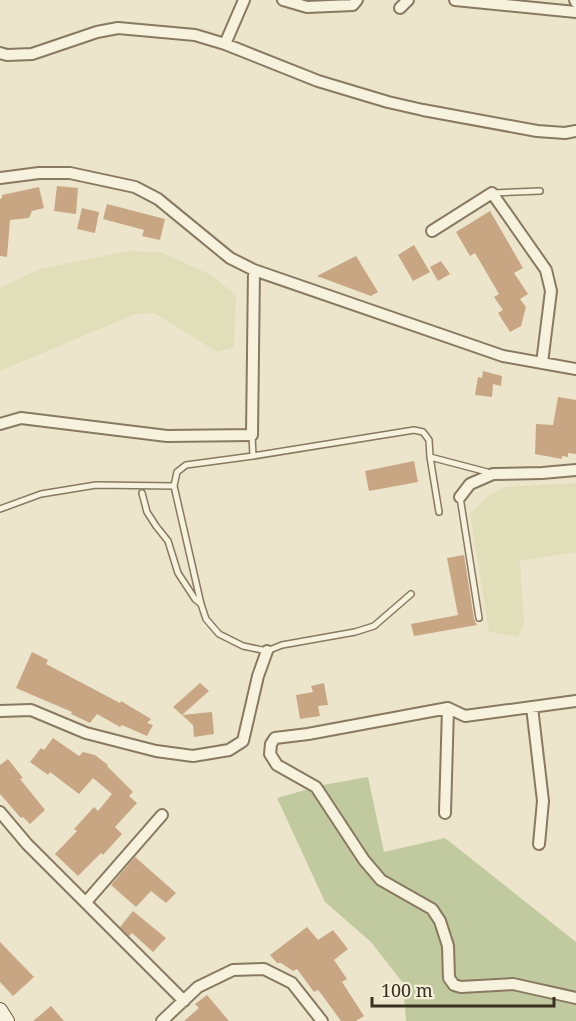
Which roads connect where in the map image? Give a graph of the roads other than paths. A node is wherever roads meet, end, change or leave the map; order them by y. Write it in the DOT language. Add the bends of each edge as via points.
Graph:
graph roads {
  1 [pos="244,0"];
  2 [pos="283,0"];
  3 [pos="357,0"];
  4 [pos="455,0"];
  5 [pos="576,12"];
  6 [pos="225,44"];
  7 [pos="0,53"];
  8 [pos="576,131"];
  9 [pos="0,178"];
  10 [pos="540,191"];
  11 [pos="492,194"];
  12 [pos="432,231"];
  13 [pos="254,270"];
  14 [pos="542,363"];
  15 [pos="576,369"];
  16 [pos="0,424"];
  17 [pos="252,435"];
  18 [pos="253,456"];
  19 [pos="430,457"];
  20 [pos="576,470"];
  21 [pos="493,474"];
  22 [pos="174,486"];
  23 [pos="142,493"];
  24 [pos="460,497"];
  25 [pos="0,509"];
  26 [pos="439,512"];
  27 [pos="411,594"];
  28 [pos="201,604"];
  29 [pos="479,618"];
  30 [pos="267,651"];
  31 [pos="576,701"];
  32 [pos="448,708"];
  33 [pos="532,708"];
  34 [pos="0,711"];
  35 [pos="445,813"];
  36 [pos="162,814"];
  37 [pos="1,816"];
  38 [pos="539,844"];
  39 [pos="86,902"];
  40 [pos="576,998"];
  41 [pos="184,1001"];
  42 [pos="0,1010"];
  43 [pos="7,1021"];
  44 [pos="162,1021"];
  45 [pos="322,1021"];
  1 -- 6 [label="street"];
  2 -- 3 [label="street" via="307,7 353,5"];
  4 -- 5 [label="street"];
  6 -- 7 [label="street" via="195,34 118,28 32,54"];
  6 -- 8 [label="street" via="318,81 388,102 537,131"];
  9 -- 13 [label="street" via="70,173 135,187 158,199 230,258"];
  10 -- 11 [label="lane"];
  11 -- 12 [label="street"];
  11 -- 14 [label="street" via="546,270 550,291"];
  13 -- 14 [label="street" via="503,356"];
  13 -- 17 [label="street"];
  14 -- 15 [label="street"];
  16 -- 17 [label="street" via="21,418 167,436"];
  17 -- 18 [label="lane"];
  18 -- 19 [label="lane" via="414,430 423,432 429,440"];
  18 -- 22 [label="lane" via="186,465 177,472"];
  19 -- 21 [label="lane"];
  19 -- 26 [label="lane"];
  20 -- 21 [label="street"];
  21 -- 24 [label="street" via="470,484"];
  22 -- 25 [label="lane" via="96,485 41,494"];
  22 -- 28 [label="lane"];
  23 -- 28 [label="lane" via="147,512 168,541 178,573"];
  24 -- 29 [label="lane"];
  27 -- 30 [label="lane" via="374,626"];
  28 -- 30 [label="lane" via="206,619 219,634 243,646"];
  30 -- 34 [label="street" via="243,741 229,750 193,756 156,751 86,733 31,710"];
  31 -- 33 [label="street"];
  32 -- 33 [label="street" via="465,716"];
  32 -- 35 [label="street"];
  32 -- 40 [label="street" via="275,738 270,754 277,765 316,787 381,880 432,909 448,946 449,978 454,985 513,984"];
  33 -- 38 [label="street" via="543,801"];
  36 -- 39 [label="street"];
  37 -- 39 [label="street"];
  39 -- 41 [label="street"];
  41 -- 44 [label="street"];
  41 -- 45 [label="street" via="198,987 233,970 264,969 292,982"];
  42 -- 43 [label="main road"];
}
